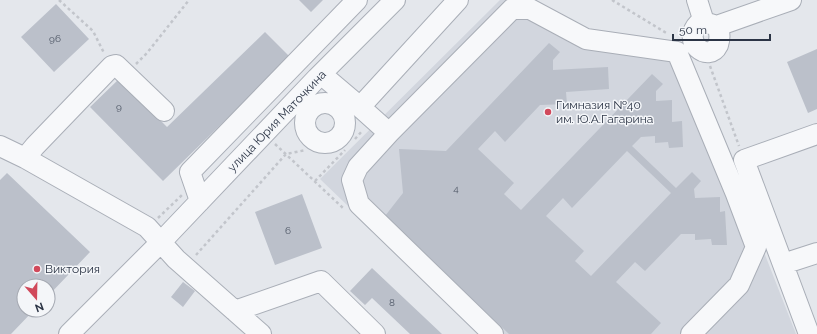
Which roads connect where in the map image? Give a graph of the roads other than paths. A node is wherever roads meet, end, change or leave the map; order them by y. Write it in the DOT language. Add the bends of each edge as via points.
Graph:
graph roads {
  1 [pos="357,0"];
  2 [pos="394,0"];
  3 [pos="458,0"];
  4 [pos="697,0"];
  5 [pos="791,0"];
  6 [pos="321,74"];
  7 [pos="360,107"];
  8 [pos="164,111"];
  9 [pos="389,133"];
  10 [pos="817,134"];
  11 [pos="0,146"];
  12 [pos="25,158"];
  13 [pos="200,202"];
  14 [pos="160,243"];
  15 [pos="817,253"];
  16 [pos="783,264"];
  17 [pos="235,311"];
  18 [pos="69,334"];
  19 [pos="261,334"];
  20 [pos="375,334"];
  21 [pos="493,334"];
  22 [pos="691,334"];
  23 [pos="809,334"];
  1 -- 13 [label="street" via="190,172"];
  2 -- 6 [label="street, улица Юрия Маточкина"];
  3 -- 7 [label="street"];
  4 -- 5 [label="street" via="711,24"];
  6 -- 7 [label="street"];
  6 -- 13 [label="street, улица Юрия Маточкина" via="302,106"];
  7 -- 9 [label="street"];
  8 -- 12 [label="street" via="116,65 112,66"];
  9 -- 21 [label="street" via="358,167 352,180 359,204"];
  9 -- 22 [label="street" via="512,9 530,9 586,39 677,52 756,247 739,285"];
  10 -- 16 [label="street" via="744,160"];
  11 -- 12 [label="street"];
  12 -- 14 [label="street" via="147,227"];
  13 -- 14 [label="street, улица Юрия Маточкина"];
  14 -- 17 [label="street"];
  14 -- 18 [label="street, улица Юрия Маточкина"];
  15 -- 16 [label="street"];
  16 -- 23 [label="street"];
  17 -- 19 [label="street"];
  17 -- 20 [label="street" via="321,281"];
}
